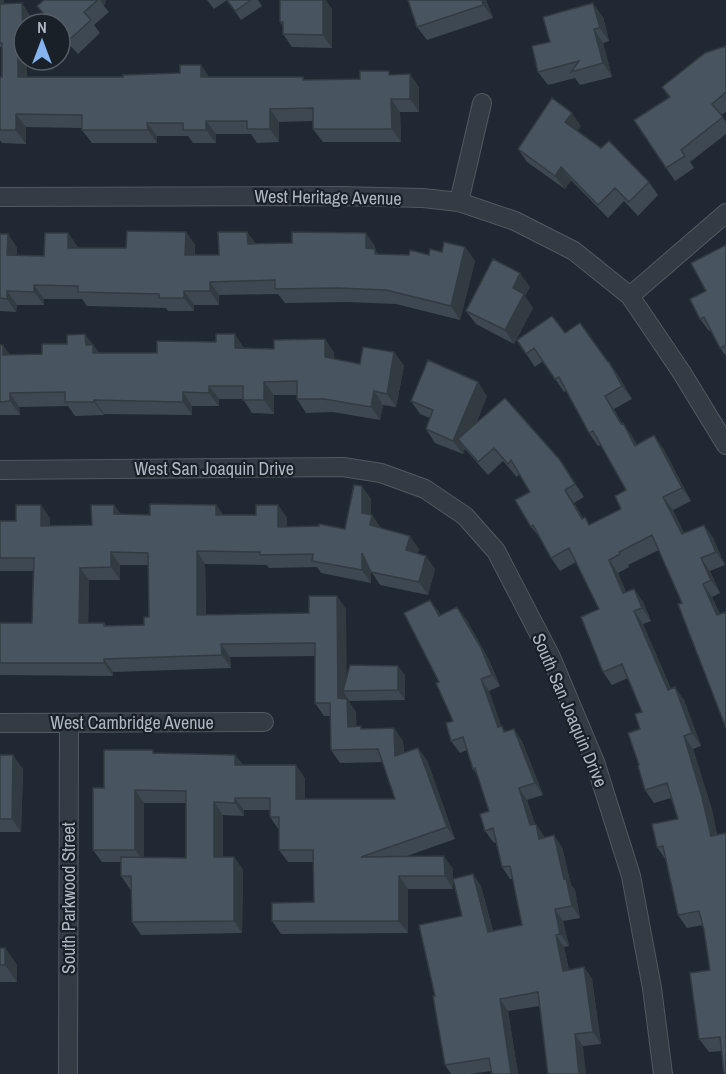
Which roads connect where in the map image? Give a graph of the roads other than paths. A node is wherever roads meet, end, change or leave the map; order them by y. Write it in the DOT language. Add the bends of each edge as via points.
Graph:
graph roads {
  1 [pos="482,103"];
  2 [pos="0,197"];
  3 [pos="459,202"];
  4 [pos="726,213"];
  5 [pos="630,296"];
  6 [pos="726,445"];
  7 [pos="0,470"];
  8 [pos="425,489"];
  9 [pos="264,722"];
  10 [pos="0,723"];
  11 [pos="69,723"];
  12 [pos="68,1074"];
  13 [pos="663,1074"];
  1 -- 3 [label="street"];
  2 -- 3 [label="street, West Heritage Avenue" via="340,196"];
  3 -- 5 [label="street, West Heritage Avenue" via="515,221 574,251"];
  4 -- 5 [label="street"];
  5 -- 6 [label="street, West Heritage Avenue"];
  7 -- 8 [label="street, West San Joaquin Drive" via="343,467 381,473"];
  8 -- 13 [label="street, South San Joaquin Drive" via="465,516 496,551 550,657 595,762 631,876"];
  9 -- 11 [label="street, West Cambridge Avenue"];
  10 -- 11 [label="street, West Cambridge Avenue"];
  11 -- 12 [label="street, South Parkwood Street"];
}
